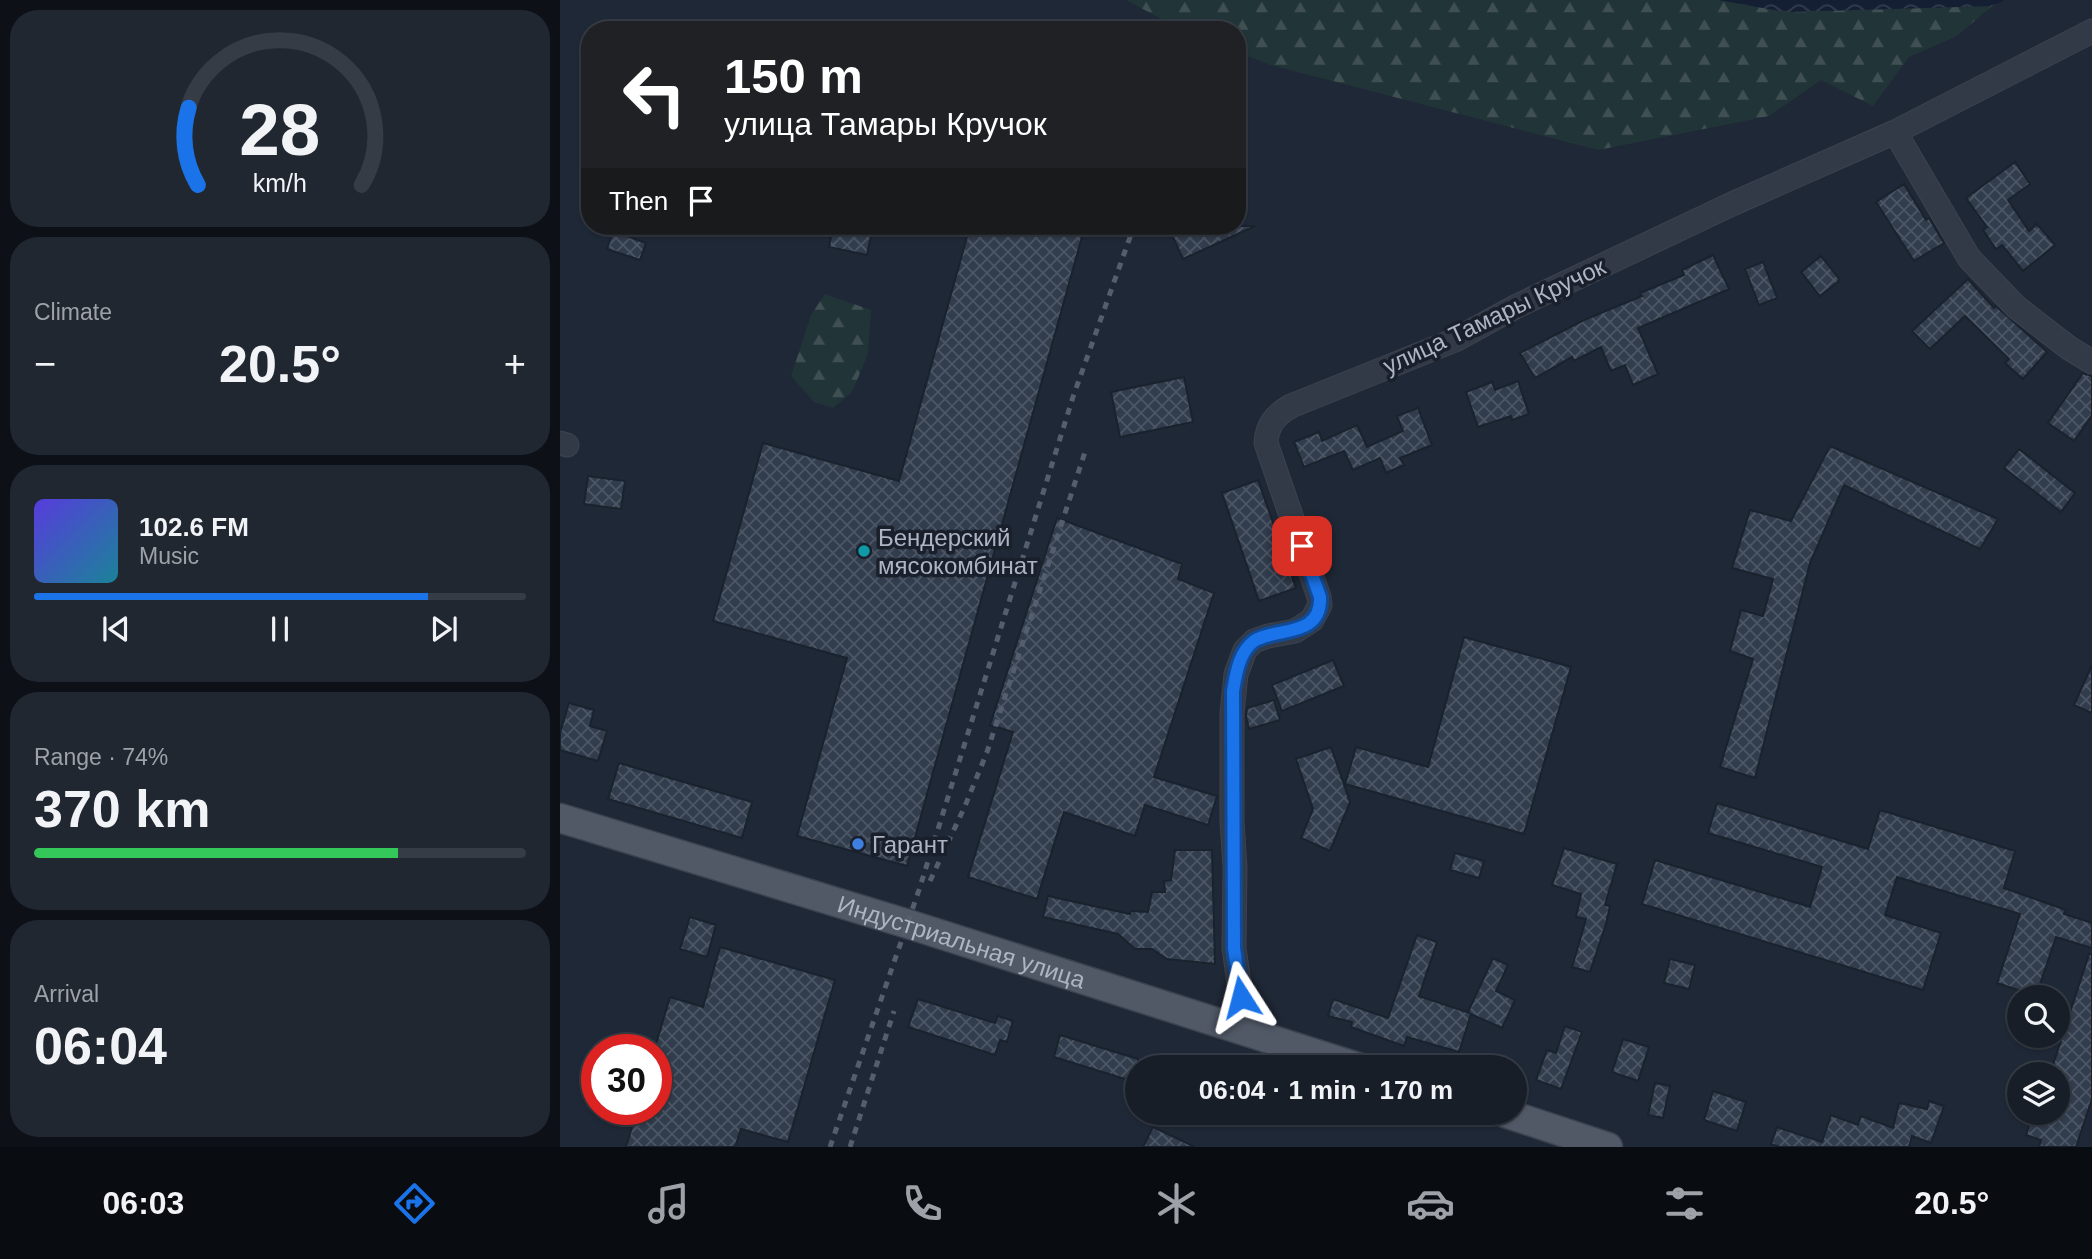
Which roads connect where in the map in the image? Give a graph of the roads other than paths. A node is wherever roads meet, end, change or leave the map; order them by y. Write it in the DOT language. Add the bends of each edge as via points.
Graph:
graph roads {
  1 [pos="2092,32"];
  2 [pos="1895,132"];
  3 [pos="2092,362"];
  4 [pos="560,818"];
  5 [pos="1232,1027"];
  6 [pos="1320,1055"];
  7 [pos="1527,1120"];
  8 [pos="1608,1147"];
  1 -- 2 [label="street, улица Тамары Кручок"];
  2 -- 3 [label="street" via="1969,258 2016,307"];
  2 -- 5 [label="street, улица Тамары Кручок" via="1517,306 1455,341 1291,406 1273,419 1266,443 1320,605 1305,626 1254,641 1245,650 1236,674 1232,820 1234,948 1241,997"];
  4 -- 5 [label="main road, Индустриальная улица"];
  5 -- 6 [label="main road, Индустриальная улица"];
  7 -- 8 [label="main road"];
}
